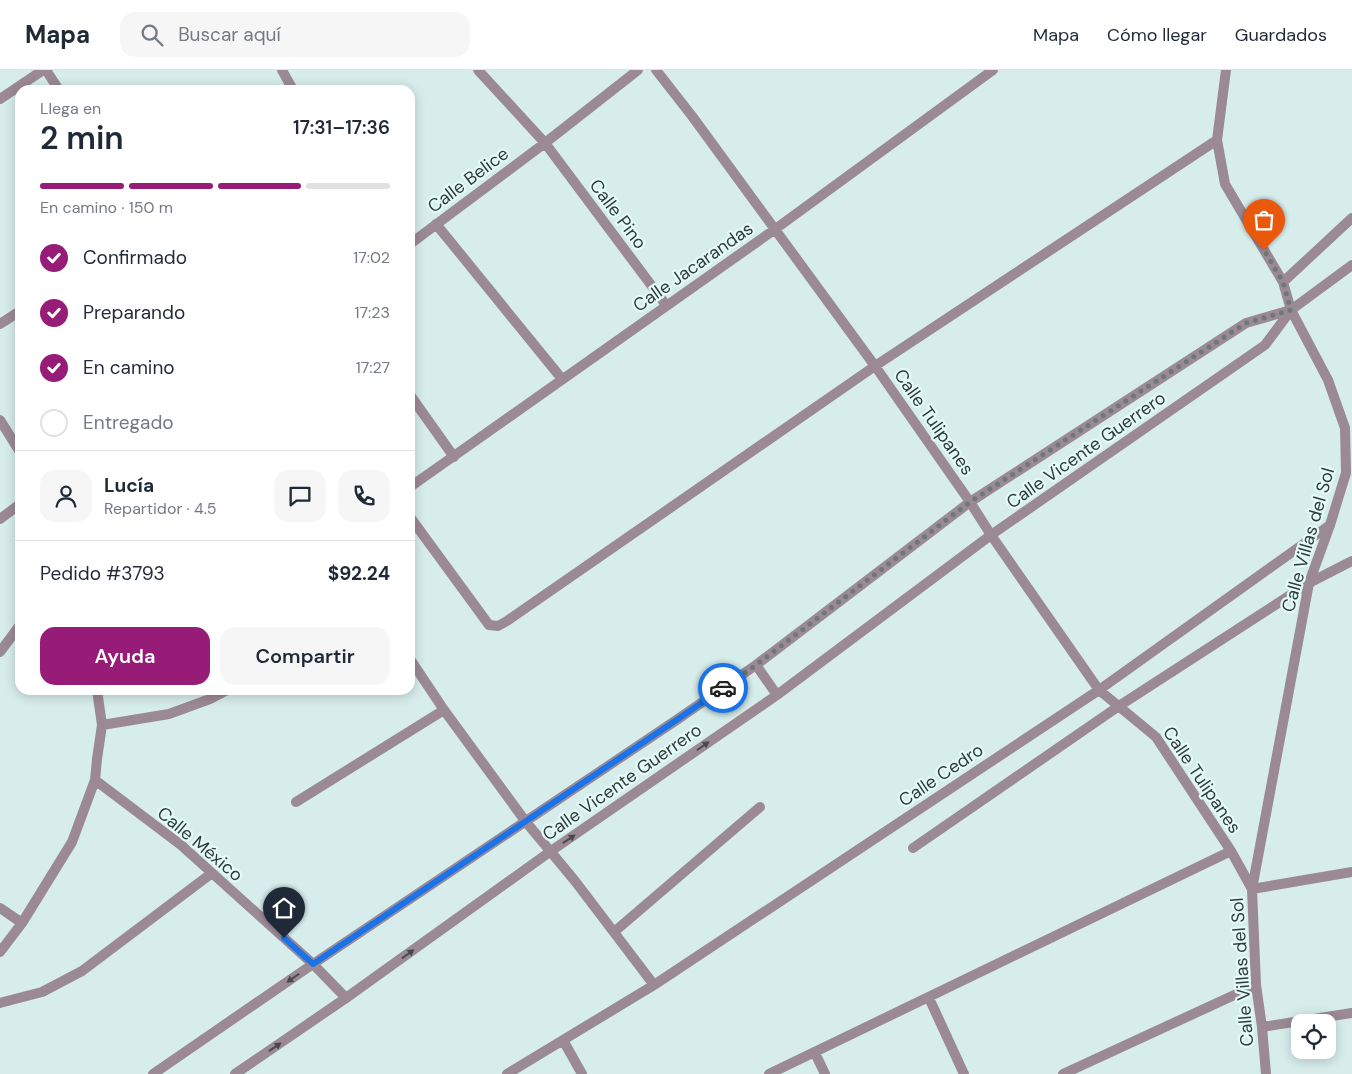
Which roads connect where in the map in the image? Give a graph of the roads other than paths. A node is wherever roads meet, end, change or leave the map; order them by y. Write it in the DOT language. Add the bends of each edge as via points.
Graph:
graph roads {
  1 [pos="44,70"];
  2 [pos="282,70"];
  3 [pos="478,70"];
  4 [pos="638,70"];
  5 [pos="656,70"];
  6 [pos="1226,70"];
  7 [pos="989,71"];
  8 [pos="21,85"];
  9 [pos="55,85"];
  10 [pos="290,85"];
  11 [pos="15,89"];
  12 [pos="0,99"];
  13 [pos="1217,140"];
  14 [pos="544,143"];
  15 [pos="1352,218"];
  16 [pos="436,224"];
  17 [pos="774,230"];
  18 [pos="415,240"];
  19 [pos="1352,265"];
  20 [pos="1283,282"];
  21 [pos="666,306"];
  22 [pos="1291,310"];
  23 [pos="15,314"];
  24 [pos="0,324"];
  25 [pos="875,366"];
  26 [pos="562,379"];
  27 [pos="415,402"];
  28 [pos="0,420"];
  29 [pos="15,444"];
  30 [pos="454,457"];
  31 [pos="415,484"];
  32 [pos="970,502"];
  33 [pos="15,508"];
  34 [pos="0,519"];
  35 [pos="415,524"];
  36 [pos="1330,525"];
  37 [pos="991,535"];
  38 [pos="1352,560"];
  39 [pos="1309,583"];
  40 [pos="15,632"];
  41 [pos="0,652"];
  42 [pos="756,665"];
  43 [pos="415,666"];
  44 [pos="1099,690"];
  45 [pos="98,695"];
  46 [pos="218,695"];
  47 [pos="777,695"];
  48 [pos="1119,706"];
  49 [pos="444,710"];
  50 [pos="102,725"];
  51 [pos="95,780"];
  52 [pos="296,802"];
  53 [pos="760,807"];
  54 [pos="526,822"];
  55 [pos="913,848"];
  56 [pos="551,851"];
  57 [pos="1231,851"];
  58 [pos="1352,872"];
  59 [pos="212,873"];
  60 [pos="1252,889"];
  61 [pos="0,908"];
  62 [pos="22,923"];
  63 [pos="614,932"];
  64 [pos="0,952"];
  65 [pos="313,964"];
  66 [pos="654,985"];
  67 [pos="1256,985"];
  68 [pos="346,998"];
  69 [pos="930,998"];
  70 [pos="0,1003"];
  71 [pos="1352,1013"];
  72 [pos="1262,1027"];
  73 [pos="562,1040"];
  74 [pos="815,1053"];
  75 [pos="153,1074"];
  76 [pos="235,1074"];
  77 [pos="507,1074"];
  78 [pos="582,1074"];
  79 [pos="770,1074"];
  80 [pos="825,1074"];
  81 [pos="964,1074"];
  82 [pos="1063,1074"];
  83 [pos="1266,1074"];
  1 -- 8 [label="street"];
  1 -- 9 [label="street"];
  2 -- 10 [label="street"];
  3 -- 14 [label="street, Calle Pino"];
  4 -- 14 [label="street"];
  5 -- 17 [label="street, Calle Tulipanes"];
  6 -- 13 [label="street, Calle Villas del Sol"];
  7 -- 17 [label="street, Calle Jacarandas"];
  11 -- 12 [label="street"];
  13 -- 20 [label="street, Calle Villas del Sol" via="1225,184"];
  13 -- 25 [label="street"];
  14 -- 16 [label="street, Calle Belice"];
  14 -- 21 [label="street, Calle Pino"];
  15 -- 20 [label="street"];
  16 -- 18 [label="street, Calle Belice"];
  16 -- 26 [label="street"];
  17 -- 21 [label="street, Calle Jacarandas"];
  17 -- 25 [label="street, Calle Tulipanes"];
  19 -- 22 [label="street"];
  20 -- 22 [label="street, Calle Villas del Sol"];
  21 -- 26 [label="street, Calle Jacarandas"];
  22 -- 32 [label="street, Calle Vicente Guerrero" via="1246,323"];
  22 -- 36 [label="street, Calle Villas del Sol" via="1328,380 1345,428 1346,473"];
  22 -- 37 [label="street, Calle Vicente Guerrero" via="1265,345"];
  23 -- 24 [label="street"];
  25 -- 32 [label="street, Calle Tulipanes"];
  25 -- 35 [label="street" via="498,626 489,625"];
  26 -- 30 [label="street, Calle Jacarandas"];
  27 -- 30 [label="street"];
  28 -- 29 [label="street"];
  30 -- 31 [label="street, Calle Jacarandas"];
  32 -- 37 [label="street, Calle Tulipanes"];
  32 -- 42 [label="street, Calle Vicente Guerrero"];
  33 -- 34 [label="street"];
  36 -- 39 [label="street, Calle Villas del Sol"];
  36 -- 44 [label="street, Calle Cedro"];
  37 -- 44 [label="street, Calle Tulipanes"];
  37 -- 47 [label="street, Calle Vicente Guerrero"];
  38 -- 39 [label="street"];
  39 -- 48 [label="street"];
  39 -- 60 [label="street, Calle Villas del Sol"];
  40 -- 41 [label="street"];
  42 -- 47 [label="street"];
  42 -- 54 [label="street, Calle Vicente Guerrero"];
  43 -- 49 [label="street"];
  44 -- 48 [label="street, Calle Tulipanes"];
  44 -- 66 [label="street, Calle Cedro"];
  45 -- 50 [label="street"];
  46 -- 50 [label="street" via="169,714"];
  56 -- 47 [label="street, Calle Vicente Guerrero, one-way"];
  48 -- 55 [label="street"];
  48 -- 57 [label="street, Calle Tulipanes" via="1156,737"];
  49 -- 52 [label="street"];
  49 -- 54 [label="street"];
  50 -- 51 [label="street"];
  51 -- 59 [label="street, Calle México" via="181,845"];
  51 -- 62 [label="street" via="72,842"];
  53 -- 63 [label="street"];
  54 -- 56 [label="street"];
  54 -- 65 [label="street, Calle Vicente Guerrero"];
  56 -- 63 [label="street"];
  68 -- 56 [label="street, Calle Vicente Guerrero, one-way"];
  57 -- 60 [label="street, Calle Tulipanes"];
  57 -- 69 [label="street"];
  58 -- 60 [label="street"];
  59 -- 65 [label="street, Calle México"];
  59 -- 70 [label="street" via="82,971 42,992"];
  60 -- 67 [label="street, Calle Villas del Sol"];
  61 -- 62 [label="street"];
  62 -- 64 [label="street"];
  63 -- 66 [label="street"];
  65 -- 68 [label="street, Calle México"];
  65 -- 75 [label="street, Calle Vicente Guerrero, one-way"];
  66 -- 73 [label="street, Calle Cedro"];
  67 -- 72 [label="street, Calle Villas del Sol"];
  67 -- 82 [label="street"];
  76 -- 68 [label="street, Calle Vicente Guerrero, one-way"];
  69 -- 74 [label="street"];
  69 -- 81 [label="street"];
  71 -- 72 [label="street"];
  72 -- 83 [label="street, Calle Villas del Sol"];
  73 -- 77 [label="street, Calle Cedro"];
  73 -- 78 [label="street"];
  74 -- 79 [label="street"];
  74 -- 80 [label="street"];
}
